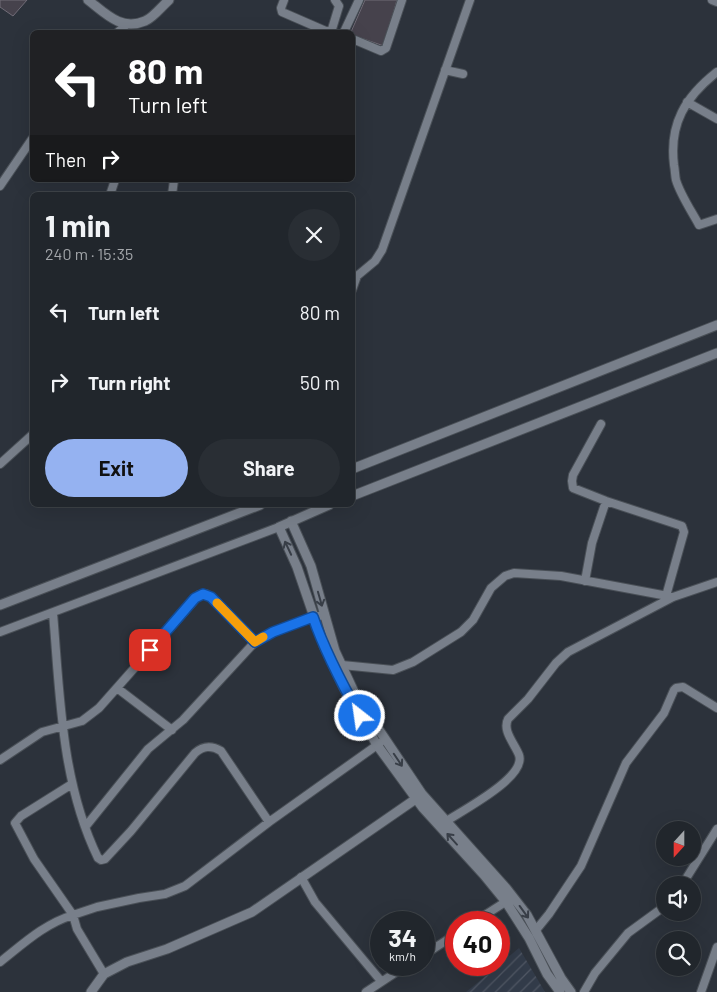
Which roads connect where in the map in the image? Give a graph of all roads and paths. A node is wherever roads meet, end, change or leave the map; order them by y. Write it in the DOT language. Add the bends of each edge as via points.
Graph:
graph roads {
  1 [pos="88,0"];
  2 [pos="169,0"];
  3 [pos="284,0"];
  4 [pos="335,0"];
  5 [pos="359,0"];
  6 [pos="402,0"];
  7 [pos="470,0"];
  8 [pos="712,0"];
  9 [pos="717,2"];
  10 [pos="126,25"];
  11 [pos="120,30"];
  12 [pos="318,30"];
  13 [pos="336,30"];
  14 [pos="345,30"];
  15 [pos="355,40"];
  16 [pos="445,70"];
  17 [pos="717,72"];
  18 [pos="463,74"];
  19 [pos="687,102"];
  20 [pos="717,118"];
  21 [pos="30,142"];
  22 [pos="0,186"];
  23 [pos="717,220"];
  24 [pos="355,283"];
  25 [pos="717,325"];
  26 [pos="717,353"];
  27 [pos="601,424"];
  28 [pos="30,437"];
  29 [pos="0,464"];
  30 [pos="355,468"];
  31 [pos="355,495"];
  32 [pos="606,501"];
  33 [pos="255,507"];
  34 [pos="324,507"];
  35 [pos="291,521"];
  36 [pos="278,527"];
  37 [pos="311,566"];
  38 [pos="298,569"];
  39 [pos="585,581"];
  40 [pos="717,582"];
  41 [pos="670,597"];
  42 [pos="0,605"];
  43 [pos="52,613"];
  44 [pos="325,616"];
  45 [pos="313,617"];
  46 [pos="0,632"];
  47 [pos="255,642"];
  48 [pos="342,665"];
  49 [pos="117,688"];
  50 [pos="717,708"];
  51 [pos="62,726"];
  52 [pos="172,730"];
  53 [pos="381,743"];
  54 [pos="0,760"];
  55 [pos="72,784"];
  56 [pos="419,796"];
  57 [pos="269,822"];
  58 [pos="443,824"];
  59 [pos="86,826"];
  60 [pos="717,829"];
  61 [pos="688,876"];
  62 [pos="301,877"];
  63 [pos="510,899"];
  64 [pos="491,911"];
  65 [pos="656,913"];
  66 [pos="73,915"];
  67 [pos="536,930"];
  68 [pos="717,946"];
  69 [pos="0,962"];
  70 [pos="104,974"];
  71 [pos="390,976"];
  72 [pos="381,982"];
  73 [pos="91,992"];
  74 [pos="366,992"];
  75 [pos="560,992"];
  76 [pos="571,992"];
  77 [pos="584,992"];
  78 [pos="701,992"];
  1 -- 10 [label="street"];
  2 -- 10 [label="street" via="146,21"];
  3 -- 12 [label="street" via="282,12"];
  4 -- 13 [label="street" via="339,6"];
  5 -- 14 [label="street"];
  6 -- 15 [label="street" via="386,48 381,51"];
  7 -- 16 [label="street"];
  8 -- 9 [label="street"];
  10 -- 11 [label="street"];
  16 -- 18 [label="street"];
  16 -- 24 [label="street" via="379,256 360,272"];
  17 -- 19 [label="street"];
  19 -- 20 [label="street"];
  19 -- 23 [label="street" via="675,130 672,148 676,181 699,225"];
  21 -- 22 [label="street"];
  25 -- 30 [label="street"];
  26 -- 31 [label="street"];
  27 -- 32 [label="street" via="572,484 577,490"];
  28 -- 29 [label="street"];
  32 -- 39 [label="street" via="592,543"];
  32 -- 41 [label="street" via="678,524 684,529"];
  33 -- 42 [label="street"];
  34 -- 35 [label="street"];
  35 -- 36 [label="street"];
  35 -- 37 [label="street"];
  38 -- 36 [label="street, one-way"];
  36 -- 43 [label="street"];
  37 -- 38 [label="street"];
  37 -- 44 [label="street, one-way"];
  38 -- 45 [label="street"];
  39 -- 41 [label="street"];
  39 -- 48 [label="street" via="544,574 510,574 491,588 473,620 461,632 413,662 394,670"];
  40 -- 41 [label="street"];
  41 -- 58 [label="street" via="568,652 556,663 506,723 519,756 517,769 506,782"];
  43 -- 46 [label="street"];
  43 -- 51 [label="street"];
  44 -- 45 [label="street"];
  44 -- 48 [label="street"];
  45 -- 47 [label="street"];
  45 -- 53 [label="street" via="344,688"];
  47 -- 49 [label="street" via="211,597 199,595"];
  47 -- 52 [label="street"];
  48 -- 53 [label="street"];
  49 -- 51 [label="street" via="82,721"];
  49 -- 52 [label="street"];
  50 -- 67 [label="street" via="683,687 674,690 664,713 626,763 581,866"];
  51 -- 54 [label="street" via="42,732"];
  51 -- 55 [label="street"];
  52 -- 59 [label="street" via="148,749"];
  53 -- 56 [label="street"];
  53 -- 57 [label="street"];
  55 -- 59 [label="street"];
  55 -- 66 [label="street" via="15,823 34,859"];
  56 -- 58 [label="street"];
  56 -- 62 [label="street"];
  57 -- 59 [label="street" via="221,751 209,746 195,753 103,860 97,856"];
  57 -- 66 [label="street" via="175,891"];
  58 -- 63 [label="street" via="484,875"];
  60 -- 61 [label="street"];
  62 -- 70 [label="street" via="252,912"];
  62 -- 72 [label="street" via="315,902"];
  63 -- 64 [label="street"];
  63 -- 67 [label="street, one-way"];
  63 -- 75 [label="street" via="547,974"];
  65 -- 77 [label="street" via="628,933 595,972"];
  66 -- 69 [label="street" via="45,926"];
  66 -- 70 [label="street"];
  67 -- 76 [label="street"];
  68 -- 78 [label="street"];
  70 -- 73 [label="street"];
  71 -- 72 [label="street"];
  72 -- 74 [label="street"];
}
